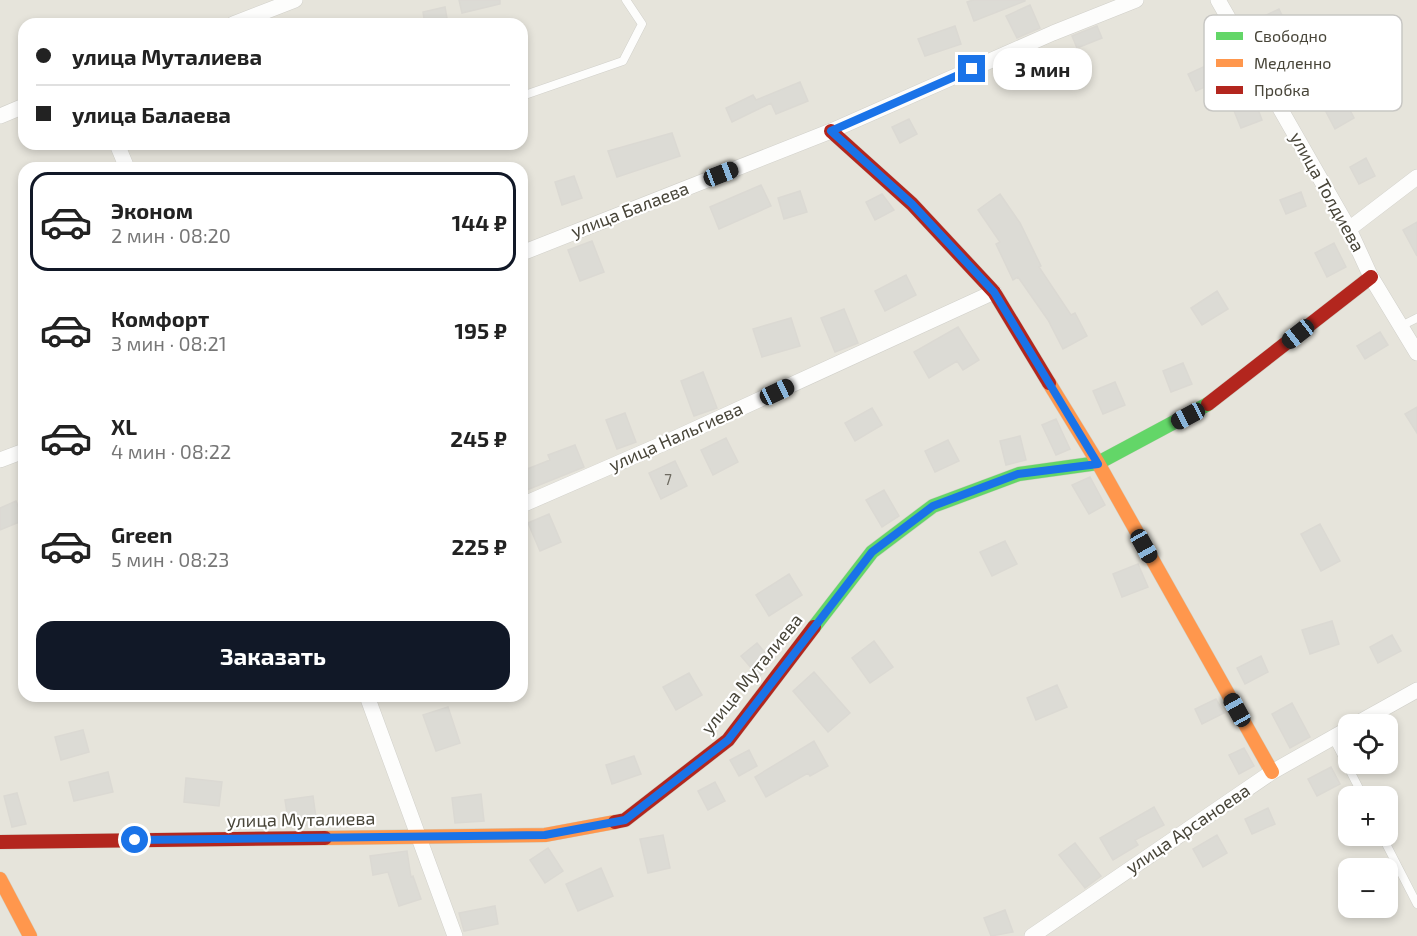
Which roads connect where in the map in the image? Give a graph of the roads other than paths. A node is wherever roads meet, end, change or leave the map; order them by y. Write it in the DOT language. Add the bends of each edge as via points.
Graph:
graph roads {
  1 [pos="295,0"];
  2 [pos="626,0"];
  3 [pos="1136,0"];
  4 [pos="1218,0"];
  5 [pos="1227,15"];
  6 [pos="248,18"];
  7 [pos="528,94"];
  8 [pos="18,108"];
  9 [pos="1281,111"];
  10 [pos="0,116"];
  11 [pos="831,131"];
  12 [pos="1417,177"];
  13 [pos="1349,229"];
  14 [pos="528,251"];
  15 [pos="1371,277"];
  16 [pos="994,292"];
  17 [pos="1417,318"];
  18 [pos="1401,326"];
  19 [pos="1417,353"];
  20 [pos="18,453"];
  21 [pos="0,460"];
  22 [pos="1098,464"];
  23 [pos="528,502"];
  24 [pos="1417,690"];
  25 [pos="369,702"];
  26 [pos="1374,714"];
  27 [pos="1338,735"];
  28 [pos="1333,738"];
  29 [pos="1272,772"];
  30 [pos="1358,786"];
  31 [pos="420,837"];
  32 [pos="0,842"];
  33 [pos="1387,846"];
  34 [pos="0,879"];
  35 [pos="1417,904"];
  36 [pos="30,936"];
  37 [pos="455,936"];
  38 [pos="1032,936"];
  1 -- 6 [label="street"];
  2 -- 7 [label="lane" via="642,24 622,61"];
  3 -- 11 [label="street, улица Балаева"];
  4 -- 5 [label="street, улица Толдиева"];
  8 -- 10 [label="street"];
  9 -- 13 [label="street, улица Толдиева"];
  11 -- 14 [label="street, улица Балаева"];
  11 -- 16 [label="street" via="912,204"];
  12 -- 13 [label="street"];
  13 -- 15 [label="street, улица Толдиева"];
  15 -- 18 [label="street, улица Толдиева"];
  15 -- 22 [label="street, улица Муталиева" via="1206,406"];
  16 -- 22 [label="street"];
  16 -- 23 [label="street, улица Нальгиева"];
  17 -- 18 [label="lane"];
  18 -- 19 [label="street, улица Толдиева"];
  20 -- 21 [label="street"];
  22 -- 29 [label="street"];
  22 -- 31 [label="street, улица Муталиева" via="1018,474 933,506 898,532 872,552 728,740 625,820 545,835"];
  24 -- 26 [label="street"];
  25 -- 31 [label="street"];
  27 -- 28 [label="street, улица Арсаноева"];
  28 -- 29 [label="street, улица Арсаноева"];
  28 -- 30 [label="lane"];
  29 -- 38 [label="street, улица Арсаноева"];
  31 -- 32 [label="street, улица Муталиева"];
  31 -- 37 [label="street"];
  33 -- 35 [label="lane"];
  34 -- 36 [label="street"];
}
